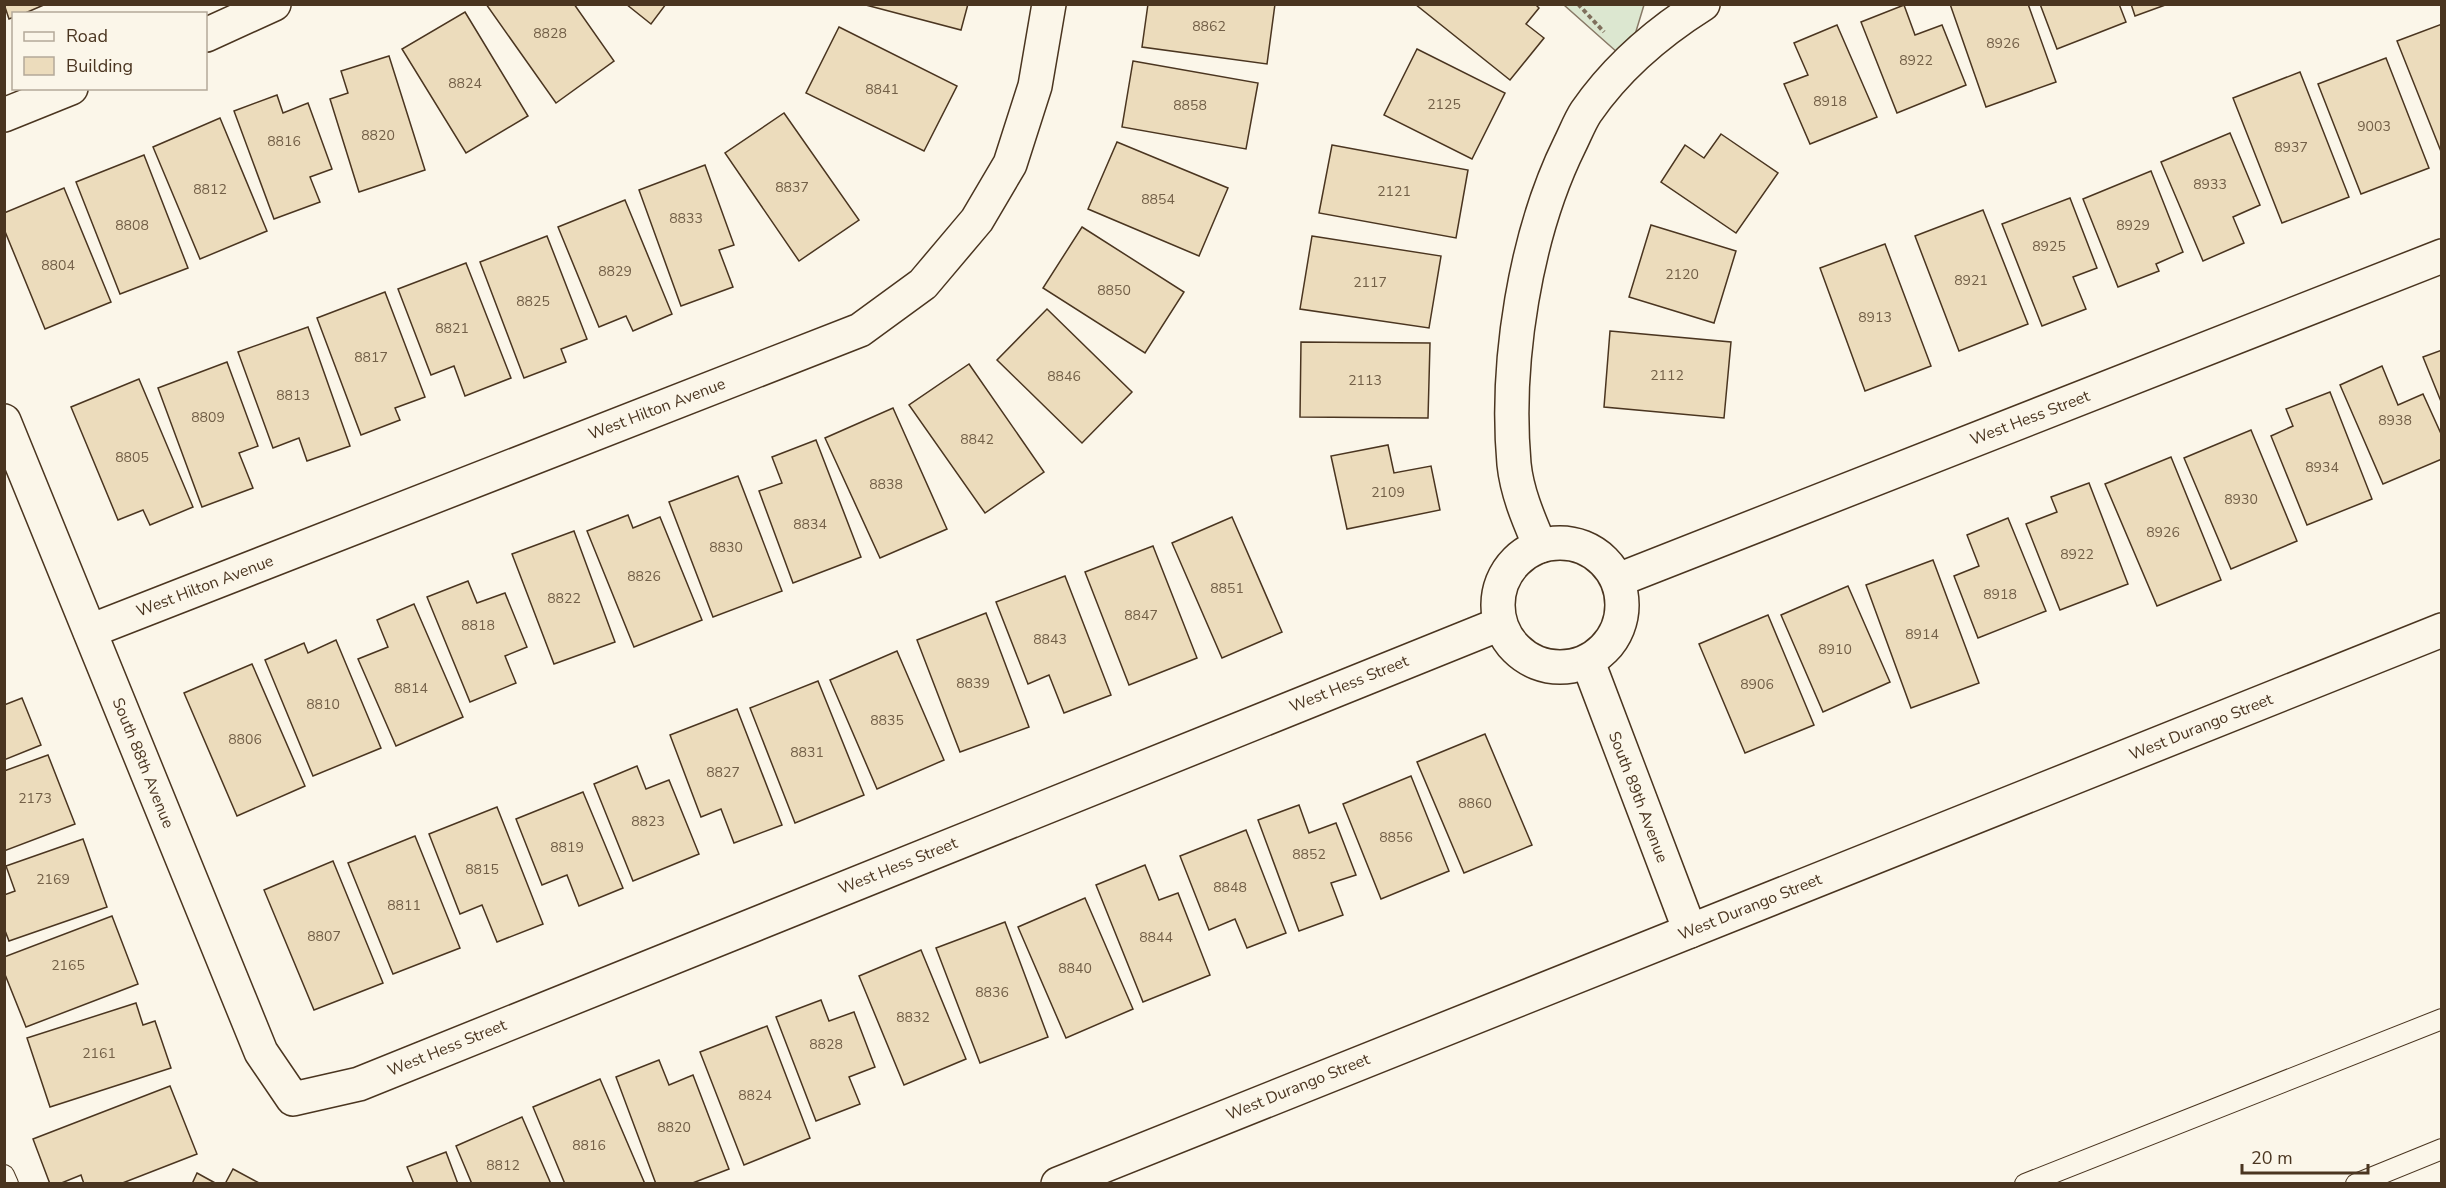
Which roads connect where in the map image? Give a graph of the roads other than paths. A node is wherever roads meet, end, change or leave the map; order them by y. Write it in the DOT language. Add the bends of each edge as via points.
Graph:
graph roads {
  1 [pos="274,4"];
  2 [pos="1050,4"];
  3 [pos="1703,4"];
  4 [pos="207,35"];
  5 [pos="66,90"];
  6 [pos="4,115"];
  7 [pos="2442,256"];
  8 [pos="4,421"];
  9 [pos="1540,546"];
  10 [pos="1618,580"];
  11 [pos="1500,624"];
  12 [pos="2442,630"];
  13 [pos="90,631"];
  14 [pos="1588,662"];
  15 [pos="1690,931"];
  16 [pos="2442,1019"];
  17 [pos="293,1099"];
  18 [pos="2442,1149"];
  19 [pos="4,1175"];
  20 [pos="8,1184"];
  21 [pos="1058,1184"];
  22 [pos="2025,1184"];
  23 [pos="2356,1184"];
  1 -- 4 [label="street"];
  2 -- 13 [label="street, West Hilton Avenue" via="1035,86 1010,164 977,220 923,284 860,330"];
  3 -- 9 [label="street" via="1627,61 1585,113 1554,178 1535,239 1520,311 1513,411 1514,465 1522,503"];
  5 -- 6 [label="street"];
  7 -- 10 [label="street, West Hess Street"];
  8 -- 13 [label="street, South 88th Avenue"];
  9 -- 10 [label="street" via="1555,543 1585,548 1599,556"];
  9 -- 11 [label="street" via="1509,569 1497,605"];
  10 -- 14 [label="street" via="1623,598 1622,618 1615,636"];
  11 -- 14 [label="street" via="1509,643 1525,658 1545,666 1567,668"];
  11 -- 17 [label="street, West Hess Street" via="359,1084"];
  12 -- 15 [label="street, West Durango Street"];
  13 -- 17 [label="street, South 88th Avenue" via="261,1052"];
  14 -- 15 [label="street, South 89th Avenue"];
  15 -- 21 [label="street, West Durango Street"];
  16 -- 22 [label="lane"];
  18 -- 23 [label="lane"];
  19 -- 20 [label="lane"];
}
